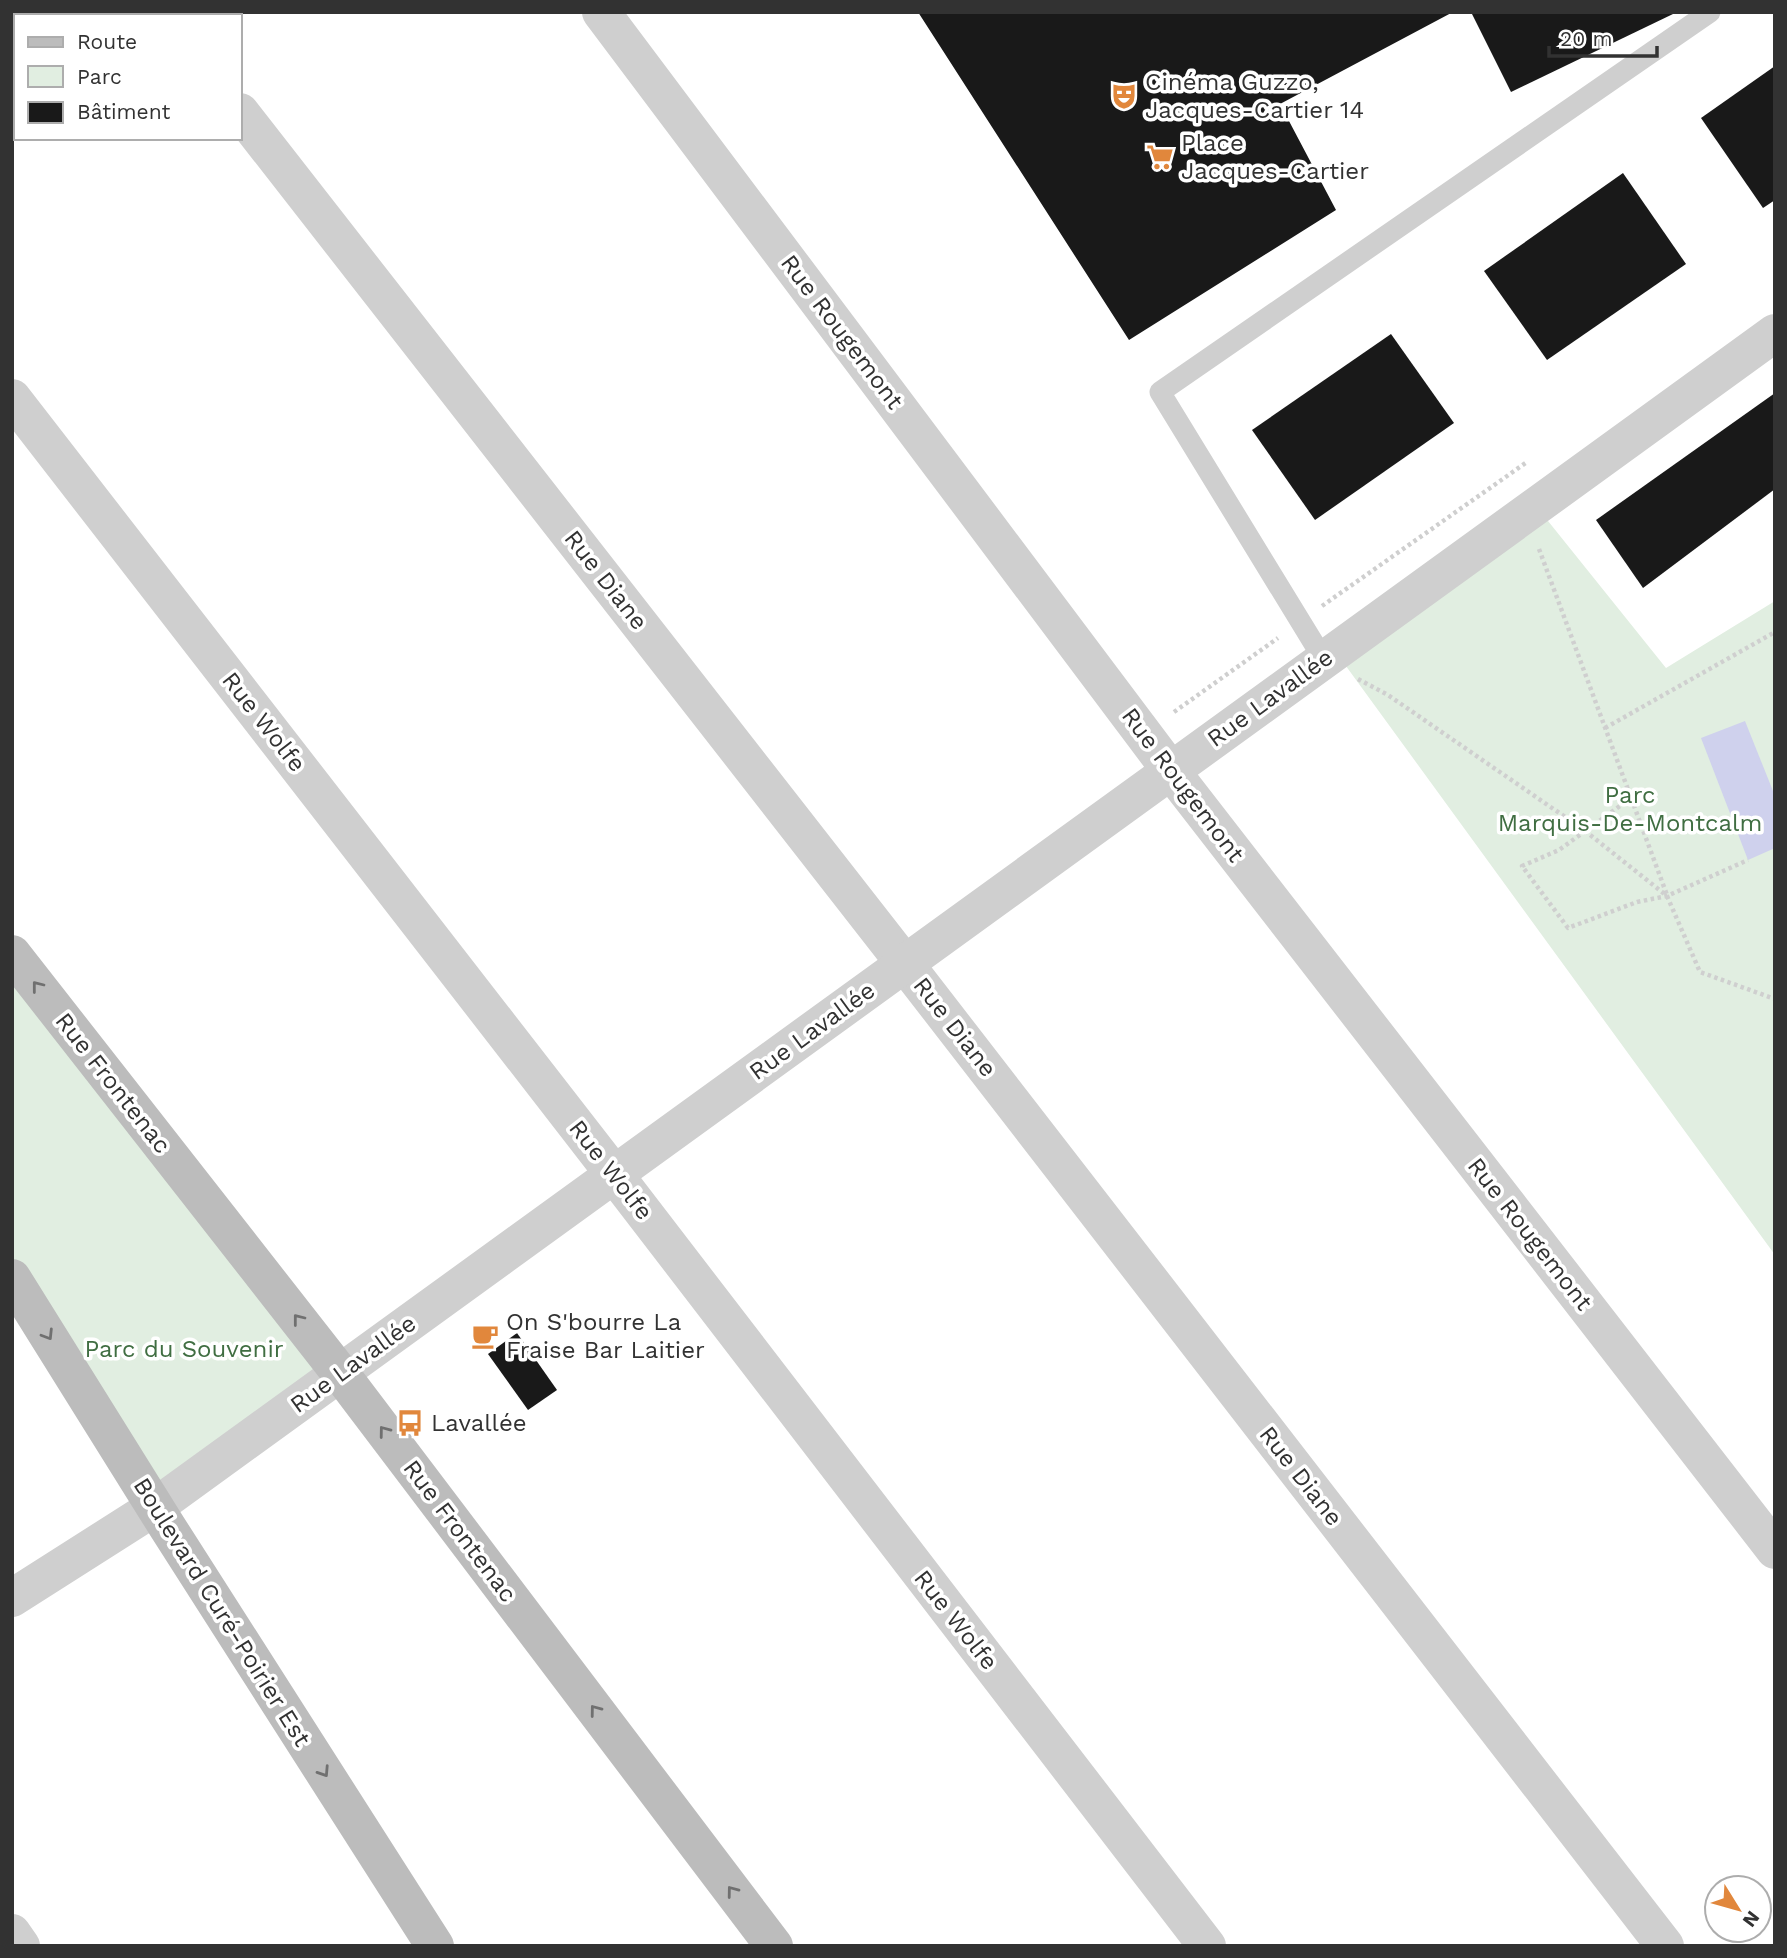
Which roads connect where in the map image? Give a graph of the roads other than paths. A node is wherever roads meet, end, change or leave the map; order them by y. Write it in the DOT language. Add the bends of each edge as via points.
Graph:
graph roads {
  1 [pos="601,12"];
  2 [pos="1710,12"];
  3 [pos="242,115"];
  4 [pos="1775,333"];
  5 [pos="12,398"];
  6 [pos="1324,660"];
  7 [pos="1171,771"];
  8 [pos="12,954"];
  9 [pos="905,964"];
  10 [pos="614,1174"];
  11 [pos="12,1278"];
  12 [pos="340,1373"];
  13 [pos="155,1507"];
  14 [pos="1775,1550"];
  15 [pos="12,1598"];
  16 [pos="12,1933"];
  17 [pos="21,1946"];
  18 [pos="435,1946"];
  19 [pos="774,1946"];
  20 [pos="1206,1946"];
  21 [pos="1665,1946"];
  1 -- 7 [label="street, Rue Rougemont"];
  2 -- 6 [label="lane" via="1160,392"];
  3 -- 9 [label="street, Rue Diane"];
  4 -- 6 [label="street, Rue Lavallée"];
  5 -- 10 [label="street, Rue Wolfe"];
  6 -- 7 [label="street, Rue Lavallée"];
  7 -- 9 [label="street, Rue Lavallée"];
  7 -- 14 [label="street, Rue Rougemont"];
  12 -- 8 [label="main road, Rue Frontenac, one-way"];
  9 -- 10 [label="street, Rue Lavallée"];
  9 -- 21 [label="street, Rue Diane"];
  10 -- 12 [label="street, Rue Lavallée"];
  10 -- 20 [label="street, Rue Wolfe"];
  11 -- 13 [label="main road, Boulevard Curé-Poirier Est, one-way"];
  12 -- 13 [label="street, Rue Lavallée"];
  19 -- 12 [label="main road, Rue Frontenac, one-way"];
  13 -- 15 [label="street, Rue Lavallée"];
  13 -- 18 [label="main road, Boulevard Curé-Poirier Est, one-way"];
  16 -- 17 [label="street"];
}
